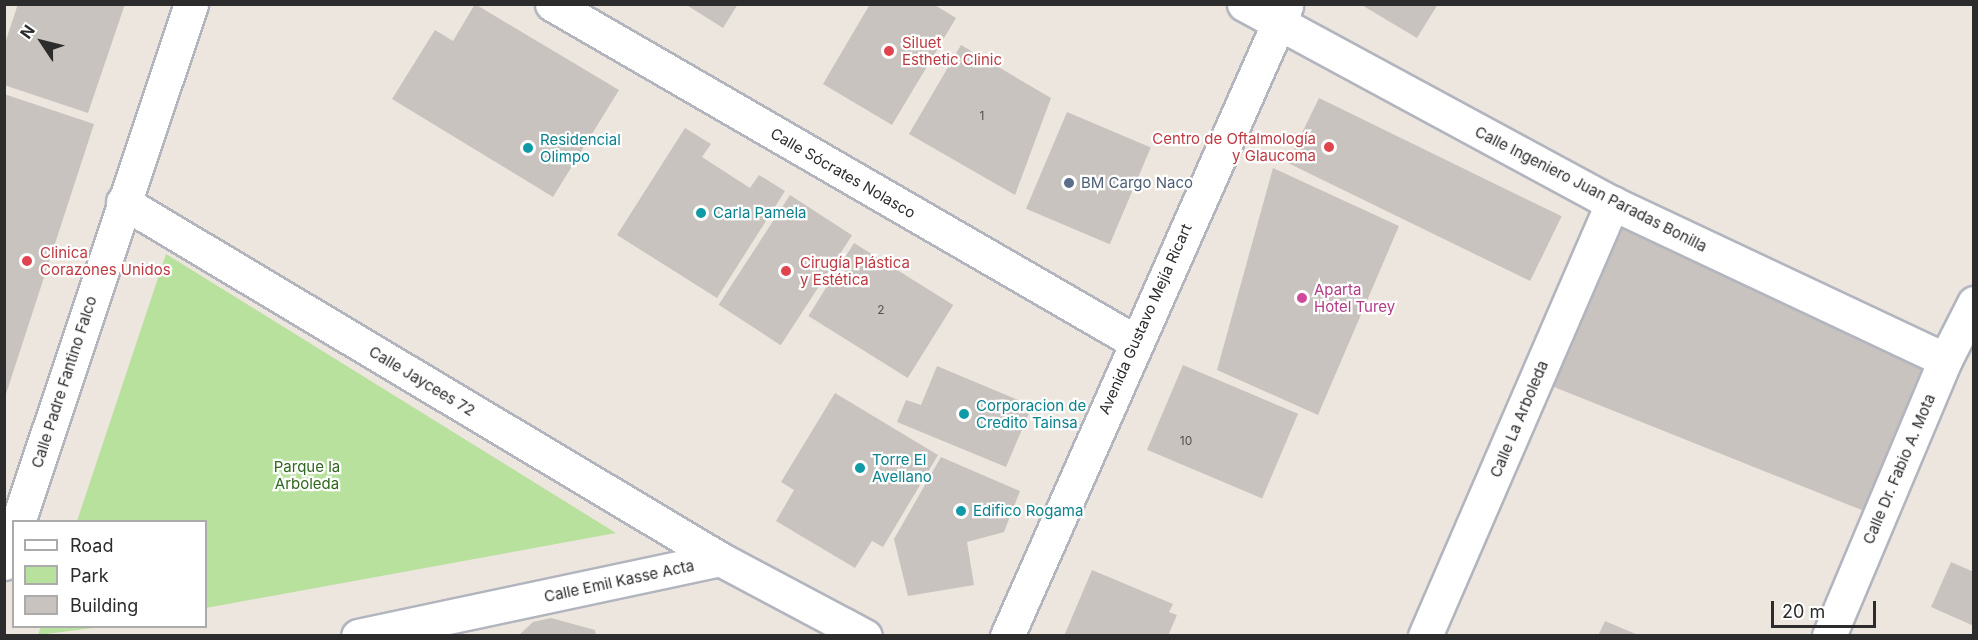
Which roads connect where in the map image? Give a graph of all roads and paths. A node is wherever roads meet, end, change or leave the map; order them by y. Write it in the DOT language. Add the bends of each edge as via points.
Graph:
graph roads {
  1 [pos="190,4"];
  2 [pos="552,4"];
  3 [pos="1244,4"];
  4 [pos="1282,14"];
  5 [pos="123,202"];
  6 [pos="1612,203"];
  7 [pos="1974,303"];
  8 [pos="1134,341"];
  9 [pos="1945,360"];
  10 [pos="19,520"];
  11 [pos="12,541"];
  12 [pos="720,559"];
  13 [pos="4,563"];
  14 [pos="1838,633"];
  15 [pos="358,636"];
  16 [pos="865,636"];
  17 [pos="1007,636"];
  18 [pos="1425,636"];
  1 -- 5 [label="street, Calle Padre Fantino Falco"];
  2 -- 8 [label="street, Calle Sócrates Nolasco"];
  3 -- 4 [label="street, Calle Ingeniero Juan Paradas Bonilla"];
  4 -- 6 [label="street, Calle Ingeniero Juan Paradas Bonilla"];
  4 -- 8 [label="street, Avenida Gustavo Mejía Ricart"];
  5 -- 10 [label="street, Calle Padre Fantino Falco"];
  5 -- 12 [label="street, Calle Jaycees 72"];
  6 -- 9 [label="street, Calle Ingeniero Juan Paradas Bonilla"];
  6 -- 18 [label="street, Calle La Arboleda"];
  7 -- 9 [label="street, Calle Dr. Fabio A. Mota"];
  8 -- 17 [label="street, Avenida Gustavo Mejía Ricart"];
  9 -- 14 [label="street, Calle Dr. Fabio A. Mota"];
  11 -- 13 [label="street"];
  12 -- 15 [label="street, Calle Emil Kasse Acta"];
  12 -- 16 [label="street"];
}
